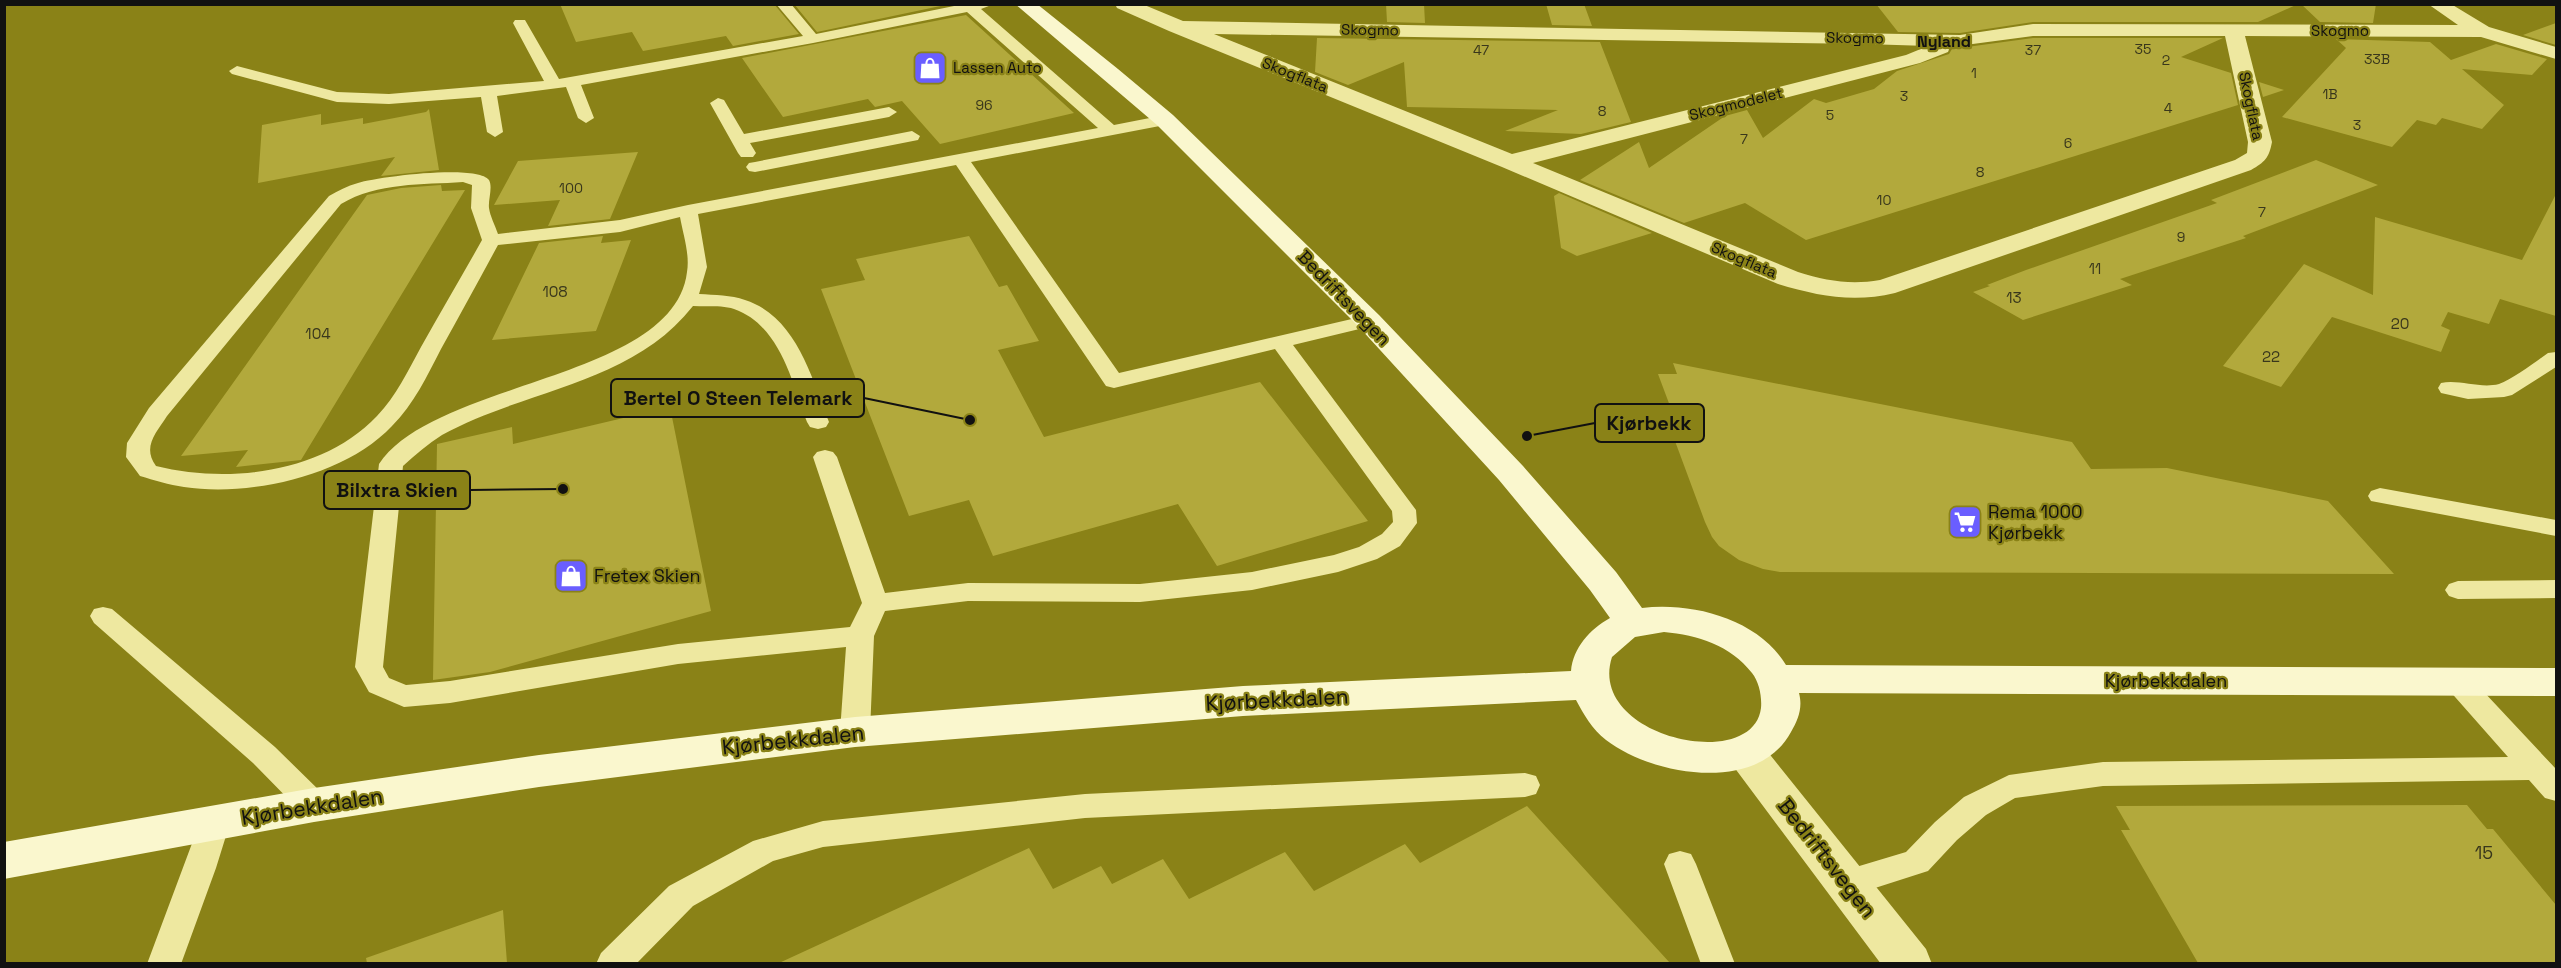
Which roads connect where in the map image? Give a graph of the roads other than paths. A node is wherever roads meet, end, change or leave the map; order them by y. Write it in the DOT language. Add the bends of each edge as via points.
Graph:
graph roads {
  1 [pos="783,4"];
  2 [pos="987,4"];
  3 [pos="1024,4"];
  4 [pos="1124,4"];
  5 [pos="2437,4"];
  6 [pos="950,8"];
  7 [pos="971,8"];
  8 [pos="520,23"];
  9 [pos="1176,27"];
  10 [pos="2234,31"];
  11 [pos="2482,32"];
  12 [pos="813,39"];
  13 [pos="1960,41"];
  14 [pos="2556,53"];
  15 [pos="237,72"];
  16 [pos="572,82"];
  17 [pos="554,85"];
  18 [pos="488,92"];
  19 [pos="718,103"];
  20 [pos="889,111"];
  21 [pos="586,118"];
  22 [pos="1165,120"];
  23 [pos="1110,130"];
  24 [pos="495,132"];
  25 [pos="912,136"];
  26 [pos="739,140"];
  27 [pos="960,158"];
  28 [pos="1510,162"];
  29 [pos="755,167"];
  30 [pos="769,196"];
  31 [pos="688,210"];
  32 [pos="491,240"];
  33 [pos="688,300"];
  34 [pos="1369,321"];
  35 [pos="1280,342"];
  36 [pos="2556,358"];
  37 [pos="2449,388"];
  38 [pos="818,422"];
  39 [pos="825,457"];
  40 [pos="2380,496"];
  41 [pos="2556,528"];
  42 [pos="2556,589"];
  43 [pos="2458,590"];
  44 [pos="875,603"];
  45 [pos="103,616"];
  46 [pos="1633,623"];
  47 [pos="860,636"];
  48 [pos="1776,679"];
  49 [pos="2458,682"];
  50 [pos="2556,682"];
  51 [pos="1589,685"];
  52 [pos="855,732"];
  53 [pos="1745,752"];
  54 [pos="2551,782"];
  55 [pos="1525,785"];
  56 [pos="315,805"];
  57 [pos="214,823"];
  58 [pos="4,861"];
  59 [pos="1680,864"];
  60 [pos="1847,883"];
  61 [pos="164,963"];
  62 [pos="613,963"];
  63 [pos="1718,963"];
  64 [pos="1909,963"];
  1 -- 12 [label="lane"];
  2 -- 7 [label="lane"];
  3 -- 22 [label="street, Bedriftsvegen"];
  4 -- 9 [label="street, Skogflata"];
  5 -- 11 [label="street"];
  6 -- 7 [label="lane"];
  6 -- 12 [label="lane"];
  7 -- 23 [label="lane"];
  8 -- 17 [label="lane"];
  9 -- 13 [label="street, Skogmo"];
  9 -- 28 [label="street, Skogflata"];
  10 -- 11 [label="street, Skogmo"];
  10 -- 13 [label="street, Skogmo" via="2033,30"];
  10 -- 28 [label="street, Skogflata" via="2260,142 2258,156 2242,165 1885,287 1860,292 1829,291 1788,278"];
  11 -- 14 [label="street"];
  12 -- 16 [label="lane"];
  13 -- 28 [label="street, Skogmodelet" via="1913,59"];
  15 -- 18 [label="lane" via="337,97 389,99"];
  16 -- 17 [label="lane"];
  16 -- 21 [label="lane"];
  17 -- 18 [label="lane"];
  18 -- 24 [label="lane"];
  19 -- 26 [label="lane"];
  20 -- 26 [label="lane"];
  22 -- 23 [label="lane"];
  22 -- 34 [label="street, Bedriftsvegen"];
  23 -- 27 [label="lane"];
  25 -- 29 [label="lane"];
  26 -- 29 [label="lane"];
  27 -- 30 [label="lane"];
  27 -- 35 [label="lane" via="1114,381"];
  29 -- 30 [label="lane"];
  30 -- 31 [label="lane"];
  31 -- 32 [label="lane" via="620,226"];
  31 -- 33 [label="lane" via="697,272"];
  32 -- 32 [label="lane" via="406,394 385,421 361,442 326,460 280,475 235,482 184,480 148,471 138,458 139,443 157,413 334,200 344,193 393,182 474,178 481,182 480,208"];
  33 -- 38 [label="lane" via="741,305 763,317 782,336"];
  33 -- 47 [label="lane" via="660,330 630,351 582,374 440,427 391,464 369,667 379,685 404,696 450,692 678,654"];
  34 -- 35 [label="lane"];
  34 -- 46 [label="street, Bedriftsvegen" via="1511,473 1603,581"];
  35 -- 44 [label="lane" via="1404,510 1405,523 1391,540 1338,564 1252,581 1140,593 968,592"];
  36 -- 37 [label="lane" via="2504,390 2468,392"];
  39 -- 44 [label="lane"];
  40 -- 41 [label="lane"];
  42 -- 43 [label="lane"];
  44 -- 47 [label="lane"];
  45 -- 56 [label="lane" via="264,755"];
  46 -- 48 [label="street" via="1676,620 1731,635 1758,654"];
  46 -- 51 [label="street" via="1606,637 1591,658"];
  47 -- 52 [label="lane"];
  48 -- 49 [label="street, Kjørbekkdalen"];
  48 -- 53 [label="street" via="1783,701 1779,722 1767,740"];
  49 -- 50 [label="street, Kjørbekkdalen"];
  49 -- 54 [label="lane"];
  51 -- 52 [label="street, Kjørbekkdalen" via="1243,702"];
  51 -- 53 [label="street" via="1599,708 1620,730 1649,747 1682,757 1716,759"];
  52 -- 56 [label="street, Kjørbekkdalen" via="551,770"];
  53 -- 60 [label="street, Bedriftsvegen"];
  54 -- 60 [label="lane" via="2103,774 2039,781 2010,787 1975,806 1917,862"];
  55 -- 62 [label="lane" via="1085,807 823,834 764,850 681,896"];
  56 -- 57 [label="street, Kjørbekkdalen"];
  57 -- 58 [label="street, Kjørbekkdalen"];
  57 -- 61 [label="lane"];
  59 -- 63 [label="lane"];
  60 -- 64 [label="street, Bedriftsvegen"];
}
